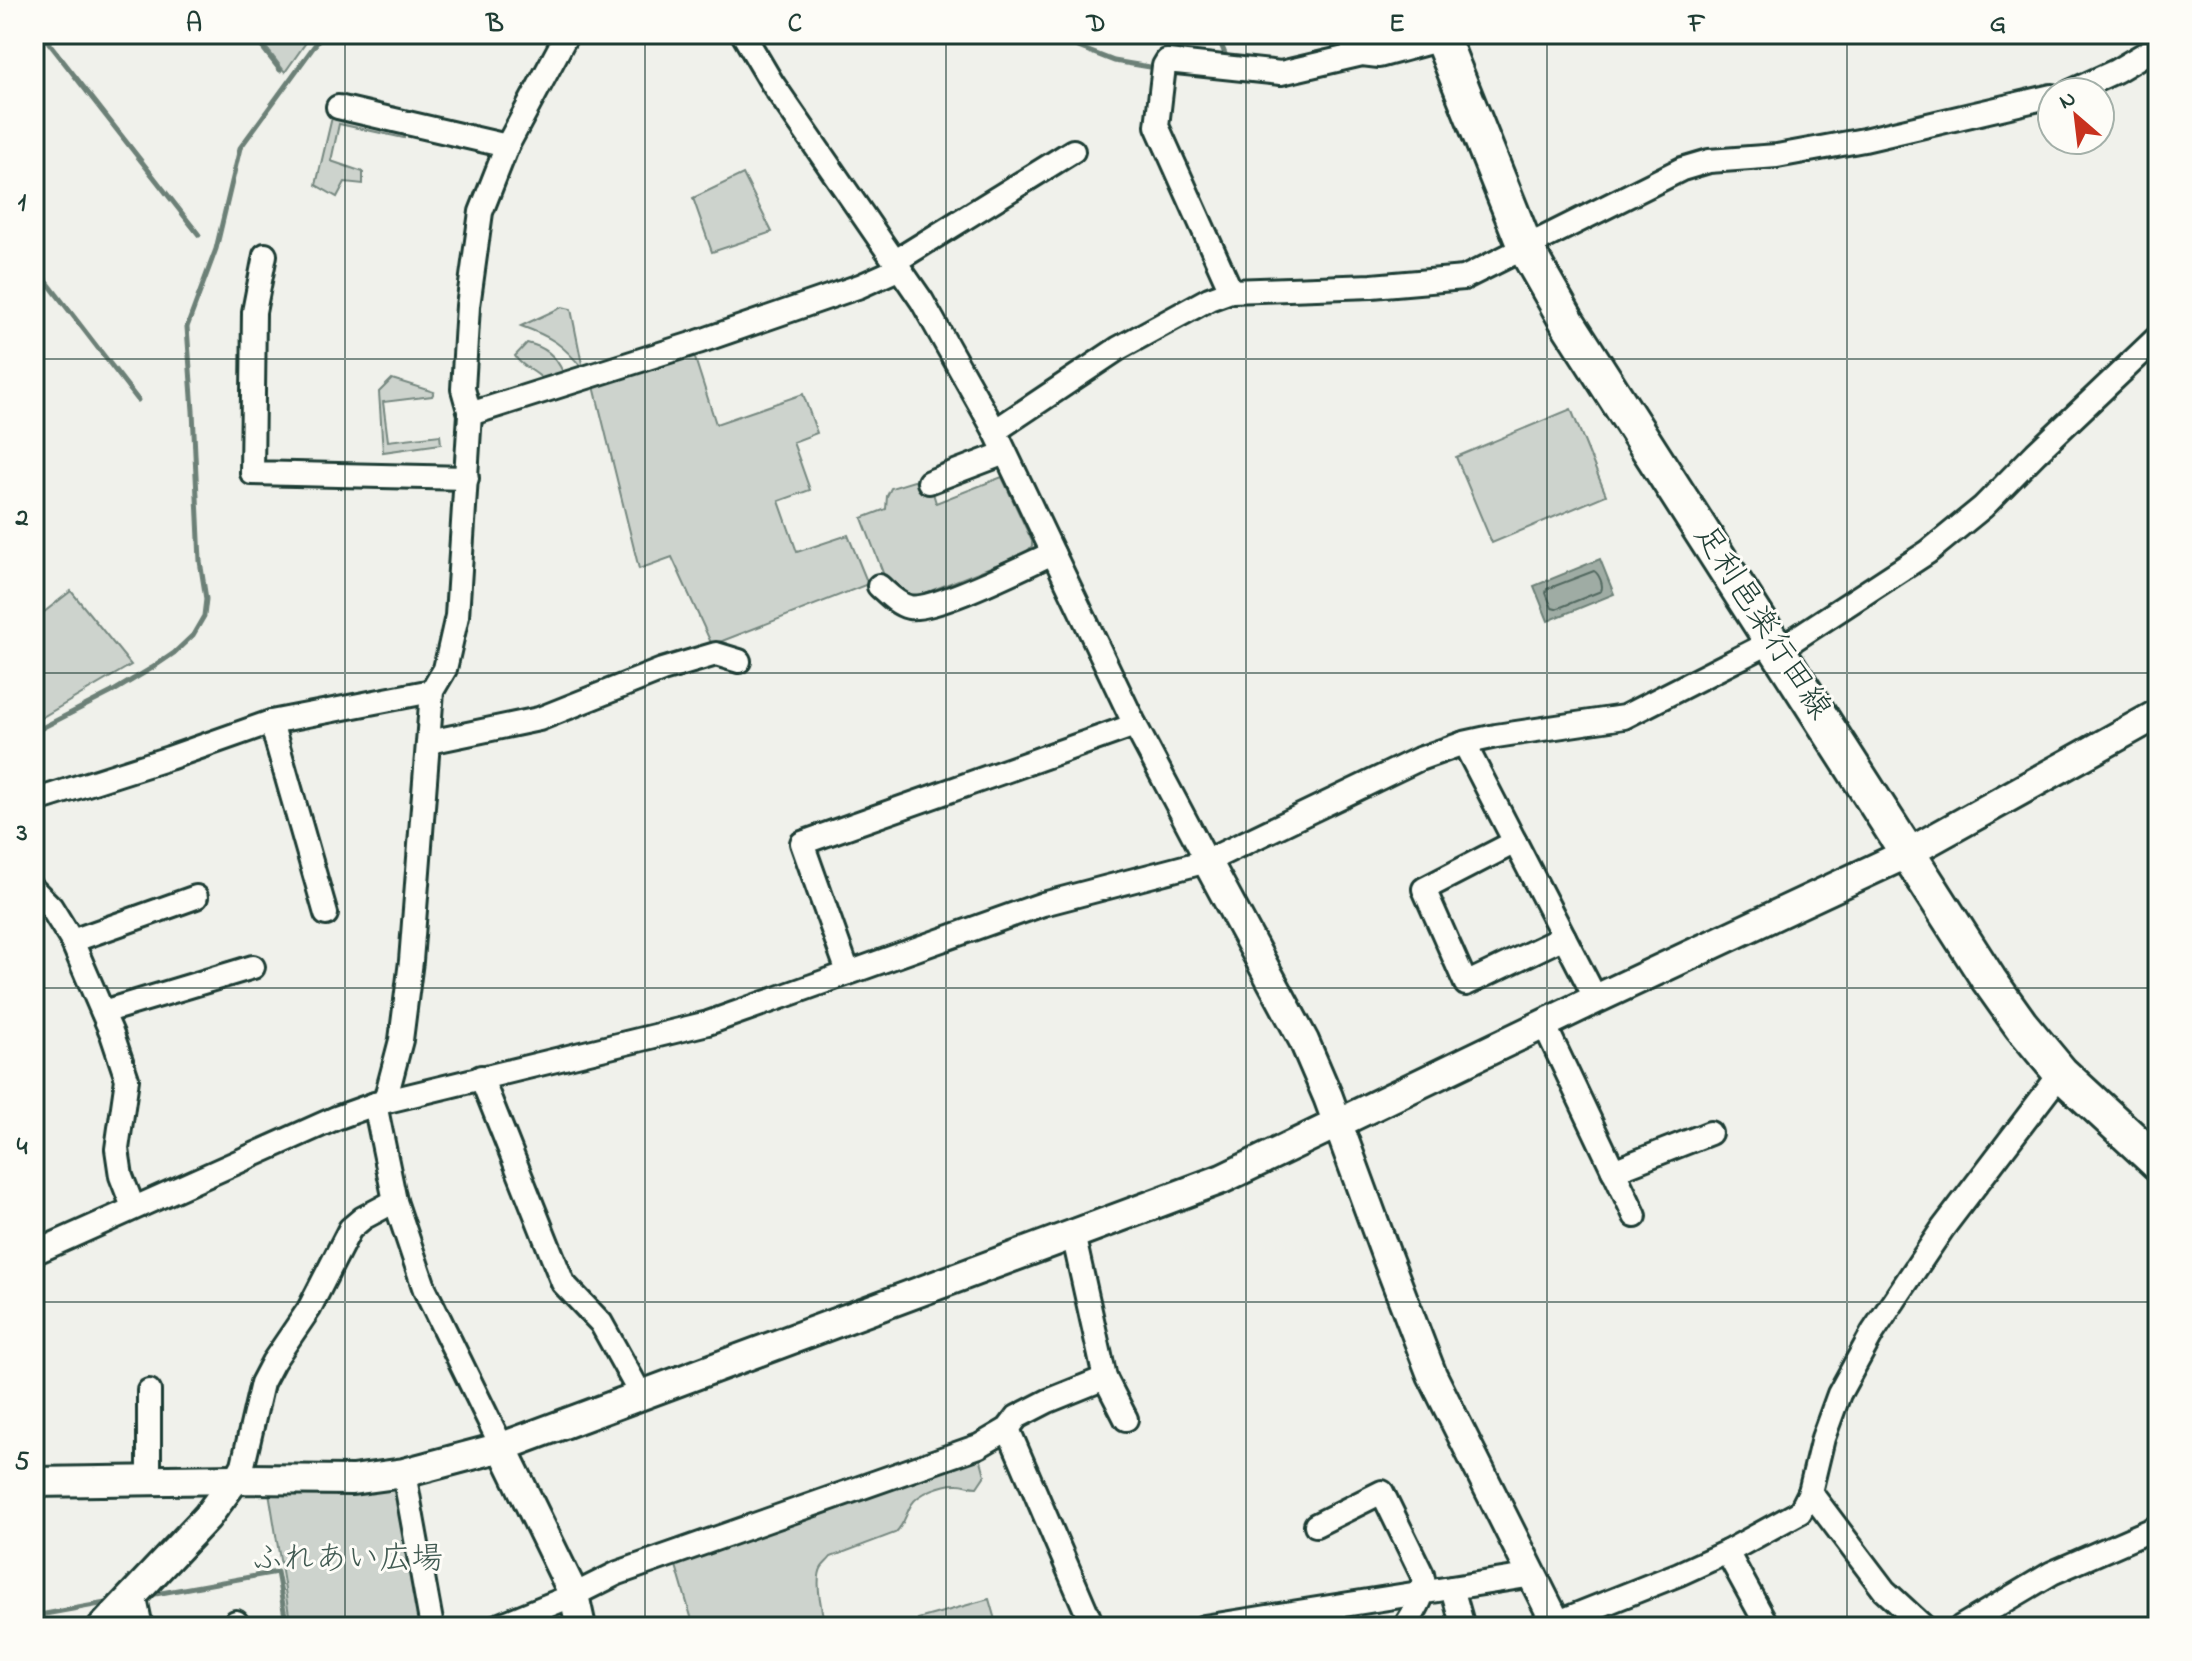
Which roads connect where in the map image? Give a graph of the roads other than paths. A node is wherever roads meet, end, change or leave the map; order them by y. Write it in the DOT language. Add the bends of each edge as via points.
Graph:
graph roads {
  1 [pos="567,34"];
  2 [pos="743,34"];
  3 [pos="1445,36"];
  4 [pos="2158,46"];
  5 [pos="2105,76"];
  6 [pos="2036,100"];
  7 [pos="338,107"];
  8 [pos="507,146"];
  9 [pos="1073,151"];
  10 [pos="1526,249"];
  11 [pos="265,255"];
  12 [pos="896,266"];
  13 [pos="1231,291"];
  14 [pos="2158,337"];
  15 [pos="470,414"];
  16 [pos="995,431"];
  17 [pos="1005,453"];
  18 [pos="467,478"];
  19 [pos="929,482"];
  20 [pos="1053,553"];
  21 [pos="879,586"];
  22 [pos="1776,646"];
  23 [pos="739,661"];
  24 [pos="432,691"];
  25 [pos="2158,714"];
  26 [pos="271,722"];
  27 [pos="1135,725"];
  28 [pos="429,742"];
  29 [pos="1464,743"];
  30 [pos="34,801"];
  31 [pos="1515,842"];
  32 [pos="1908,853"];
  33 [pos="1207,861"];
  34 [pos="34,890"];
  35 [pos="196,897"];
  36 [pos="326,914"];
  37 [pos="1564,937"];
  38 [pos="72,941"];
  39 [pos="253,967"];
  40 [pos="848,972"];
  41 [pos="1596,999"];
  42 [pos="103,1012"];
  43 [pos="1544,1024"];
  44 [pos="2061,1073"];
  45 [pos="481,1077"];
  46 [pos="380,1102"];
  47 [pos="1339,1124"];
  48 [pos="1710,1133"];
  49 [pos="2158,1163"];
  50 [pos="1613,1171"];
  51 [pos="395,1201"];
  52 [pos="133,1207"];
  53 [pos="1635,1216"];
  54 [pos="1073,1234"];
  55 [pos="34,1253"];
  56 [pos="1105,1378"];
  57 [pos="149,1391"];
  58 [pos="641,1395"];
  59 [pos="1126,1419"];
  60 [pos="1008,1429"];
  61 [pos="502,1447"];
  62 [pos="404,1473"];
  63 [pos="235,1479"];
  64 [pos="149,1481"];
  65 [pos="34,1482"];
  66 [pos="1810,1492"];
  67 [pos="1316,1525"];
  68 [pos="2158,1527"];
  69 [pos="1727,1552"];
  70 [pos="1532,1572"];
  71 [pos="1452,1588"];
  72 [pos="1425,1591"];
  73 [pos="134,1594"];
  74 [pos="574,1595"];
  75 [pos="1557,1625"];
  76 [pos="103,1627"];
  77 [pos="141,1627"];
  78 [pos="432,1627"];
  79 [pos="495,1627"];
  80 [pos="581,1627"];
  81 [pos="1093,1627"];
  82 [pos="1204,1627"];
  83 [pos="1405,1627"];
  84 [pos="1463,1627"];
  85 [pos="1768,1627"];
  86 [pos="1924,1627"];
  87 [pos="1961,1627"];
  1 -- 8 [label="street"];
  2 -- 12 [label="street"];
  3 -- 10 [label="main road, 足利邑楽行田線"];
  3 -- 13 [label="street" via="1379,56 1362,54 1281,73 1167,61 1157,126"];
  4 -- 5 [label="street"];
  6 -- 10 [label="street" via="1864,140 1695,165"];
  7 -- 8 [label="street"];
  8 -- 15 [label="street" via="481,212 474,256 463,389"];
  9 -- 12 [label="street"];
  10 -- 13 [label="street" via="1464,278"];
  10 -- 22 [label="main road, 足利邑楽行田線"];
  11 -- 18 [label="street" via="254,312 252,473"];
  12 -- 15 [label="street" via="860,286"];
  12 -- 16 [label="street" via="922,301"];
  13 -- 16 [label="street" via="1119,348"];
  14 -- 22 [label="street" via="1983,507 1928,552"];
  15 -- 18 [label="street"];
  16 -- 17 [label="street"];
  17 -- 19 [label="street"];
  17 -- 20 [label="street"];
  18 -- 24 [label="street" via="457,616 445,669"];
  20 -- 21 [label="street" via="939,603 911,607"];
  20 -- 27 [label="street"];
  22 -- 29 [label="street" via="1624,717"];
  22 -- 32 [label="main road, 足利邑楽行田線"];
  23 -- 28 [label="street" via="716,654 539,719"];
  24 -- 26 [label="street"];
  24 -- 28 [label="street"];
  25 -- 32 [label="street"];
  26 -- 30 [label="street"];
  26 -- 36 [label="street"];
  27 -- 33 [label="street"];
  27 -- 40 [label="street" via="802,843"];
  28 -- 46 [label="street" via="401,1040"];
  29 -- 31 [label="street"];
  29 -- 33 [label="street" via="1419,759"];
  31 -- 37 [label="street"];
  31 -- 37 [label="street" via="1424,889 1466,984"];
  32 -- 41 [label="street"];
  32 -- 44 [label="main road, 足利邑楽行田線" via="1989,980"];
  33 -- 40 [label="street" via="1043,904"];
  33 -- 47 [label="street" via="1304,1041"];
  34 -- 38 [label="street"];
  35 -- 38 [label="street"];
  37 -- 41 [label="street"];
  38 -- 42 [label="street"];
  39 -- 42 [label="street"];
  40 -- 45 [label="street" via="708,1023"];
  41 -- 43 [label="street"];
  42 -- 52 [label="street" via="127,1079 117,1149"];
  43 -- 47 [label="street"];
  43 -- 50 [label="street"];
  44 -- 49 [label="main road, 足利邑楽行田線"];
  44 -- 66 [label="street" via="1943,1228 1873,1332 1839,1394"];
  45 -- 46 [label="street"];
  45 -- 58 [label="street" via="563,1283 601,1323"];
  46 -- 51 [label="street"];
  46 -- 52 [label="street"];
  47 -- 54 [label="street" via="1222,1179"];
  47 -- 70 [label="street" via="1432,1375"];
  48 -- 50 [label="street"];
  50 -- 53 [label="street"];
  51 -- 61 [label="street" via="425,1290"];
  51 -- 63 [label="street" via="350,1229 309,1309 273,1362"];
  52 -- 55 [label="street"];
  54 -- 56 [label="street"];
  54 -- 58 [label="street"];
  56 -- 59 [label="street"];
  56 -- 60 [label="street" via="1017,1417"];
  57 -- 64 [label="street"];
  58 -- 61 [label="street"];
  60 -- 74 [label="street" via="979,1446 618,1573"];
  60 -- 81 [label="street"];
  61 -- 62 [label="street"];
  61 -- 74 [label="street"];
  62 -- 63 [label="street" via="352,1480"];
  62 -- 78 [label="street"];
  63 -- 64 [label="street"];
  63 -- 73 [label="street" via="207,1517"];
  64 -- 65 [label="street"];
  66 -- 69 [label="street" via="1800,1512"];
  66 -- 86 [label="street" via="1884,1590"];
  67 -- 72 [label="street" via="1382,1492 1422,1574"];
  68 -- 87 [label="street" via="2052,1573"];
  69 -- 75 [label="street"];
  69 -- 85 [label="street"];
  70 -- 71 [label="street"];
  70 -- 75 [label="street"];
  71 -- 72 [label="street"];
  71 -- 84 [label="street"];
  72 -- 82 [label="street"];
  72 -- 83 [label="street"];
  73 -- 76 [label="street"];
  73 -- 77 [label="street"];
  74 -- 79 [label="street"];
  74 -- 80 [label="street"];
}
